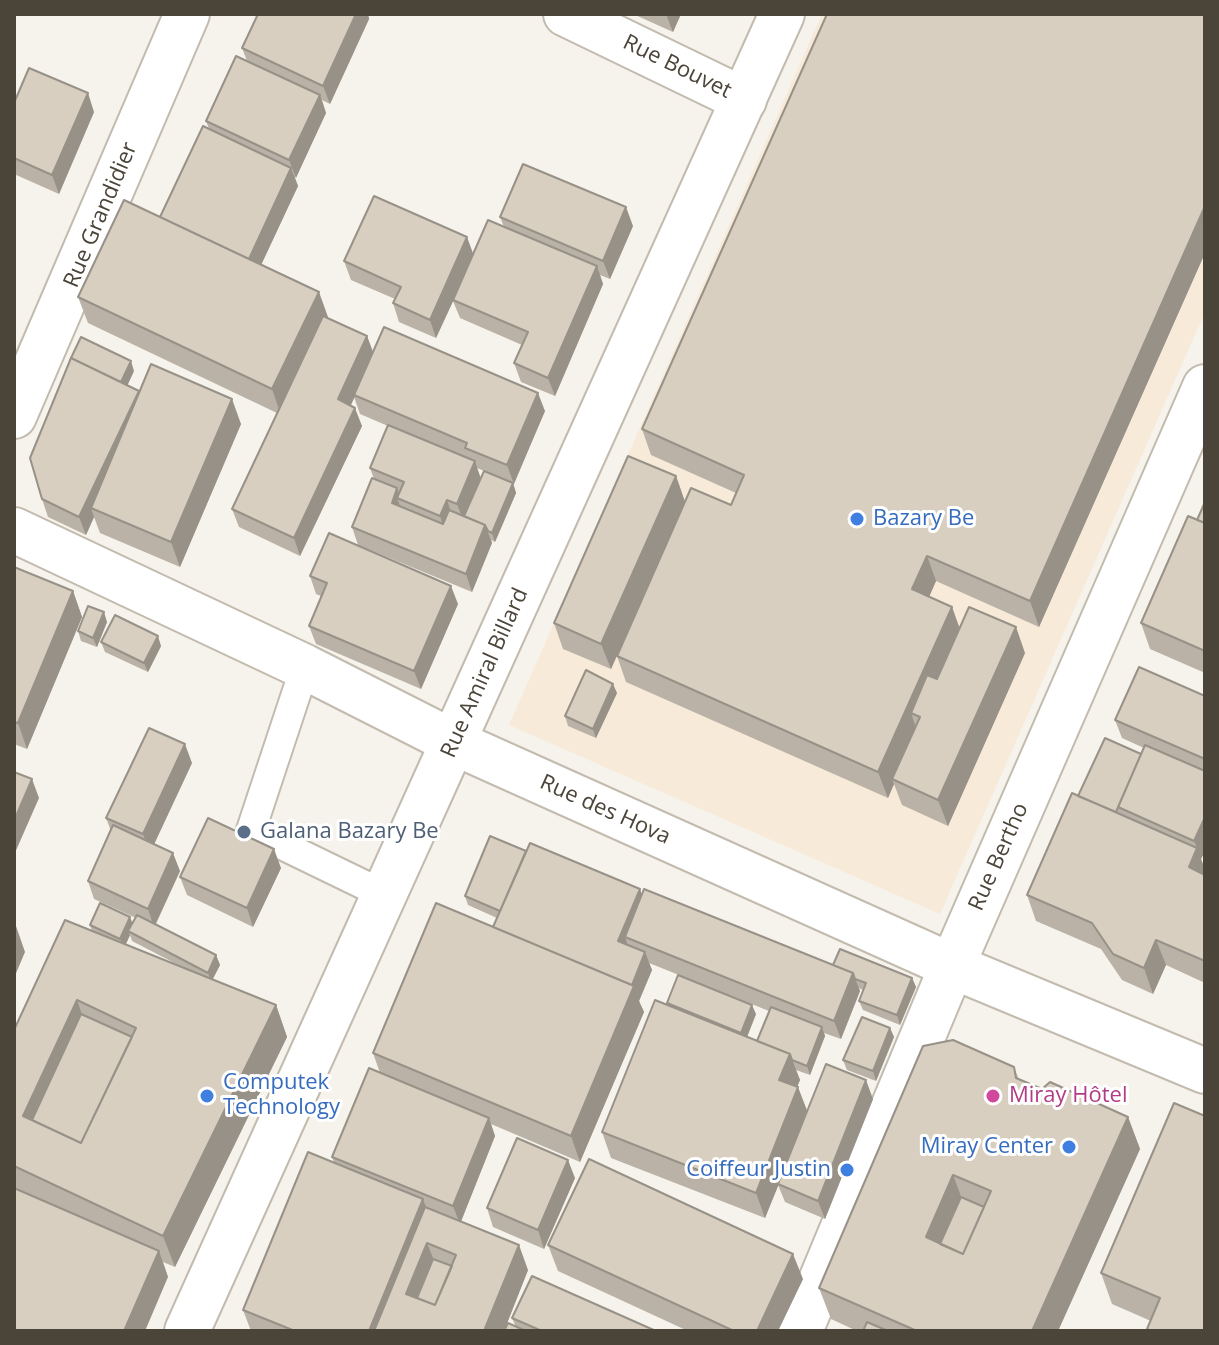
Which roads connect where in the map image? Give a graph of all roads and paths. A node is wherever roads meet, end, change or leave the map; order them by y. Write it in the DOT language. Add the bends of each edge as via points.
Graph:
graph roads {
  1 [pos="187,14"];
  2 [pos="566,14"];
  3 [pos="782,14"];
  4 [pos="744,100"];
  5 [pos="1205,387"];
  6 [pos="14,416"];
  7 [pos="14,530"];
  8 [pos="305,667"];
  9 [pos="453,742"];
  10 [pos="385,895"];
  11 [pos="952,966"];
  12 [pos="1205,1071"];
  13 [pos="187,1331"];
  14 [pos="800,1331"];
  1 -- 6 [label="street, Rue Grandidier"];
  2 -- 4 [label="street, Rue Bouvet"];
  3 -- 4 [label="street, Rue Amiral Billard"];
  4 -- 9 [label="street, Rue Amiral Billard"];
  5 -- 11 [label="street, Rue Bertho"];
  7 -- 8 [label="street, Rue des Hova"];
  8 -- 9 [label="street, Rue des Hova"];
  8 -- 10 [label="lane" via="251,830"];
  9 -- 10 [label="street, Rue Amiral Billard"];
  9 -- 11 [label="street, Rue des Hova"];
  10 -- 13 [label="street, Rue Amiral Billard"];
  11 -- 12 [label="street, Rue des Hova"];
  11 -- 14 [label="street, Rue Bertho"];
}
